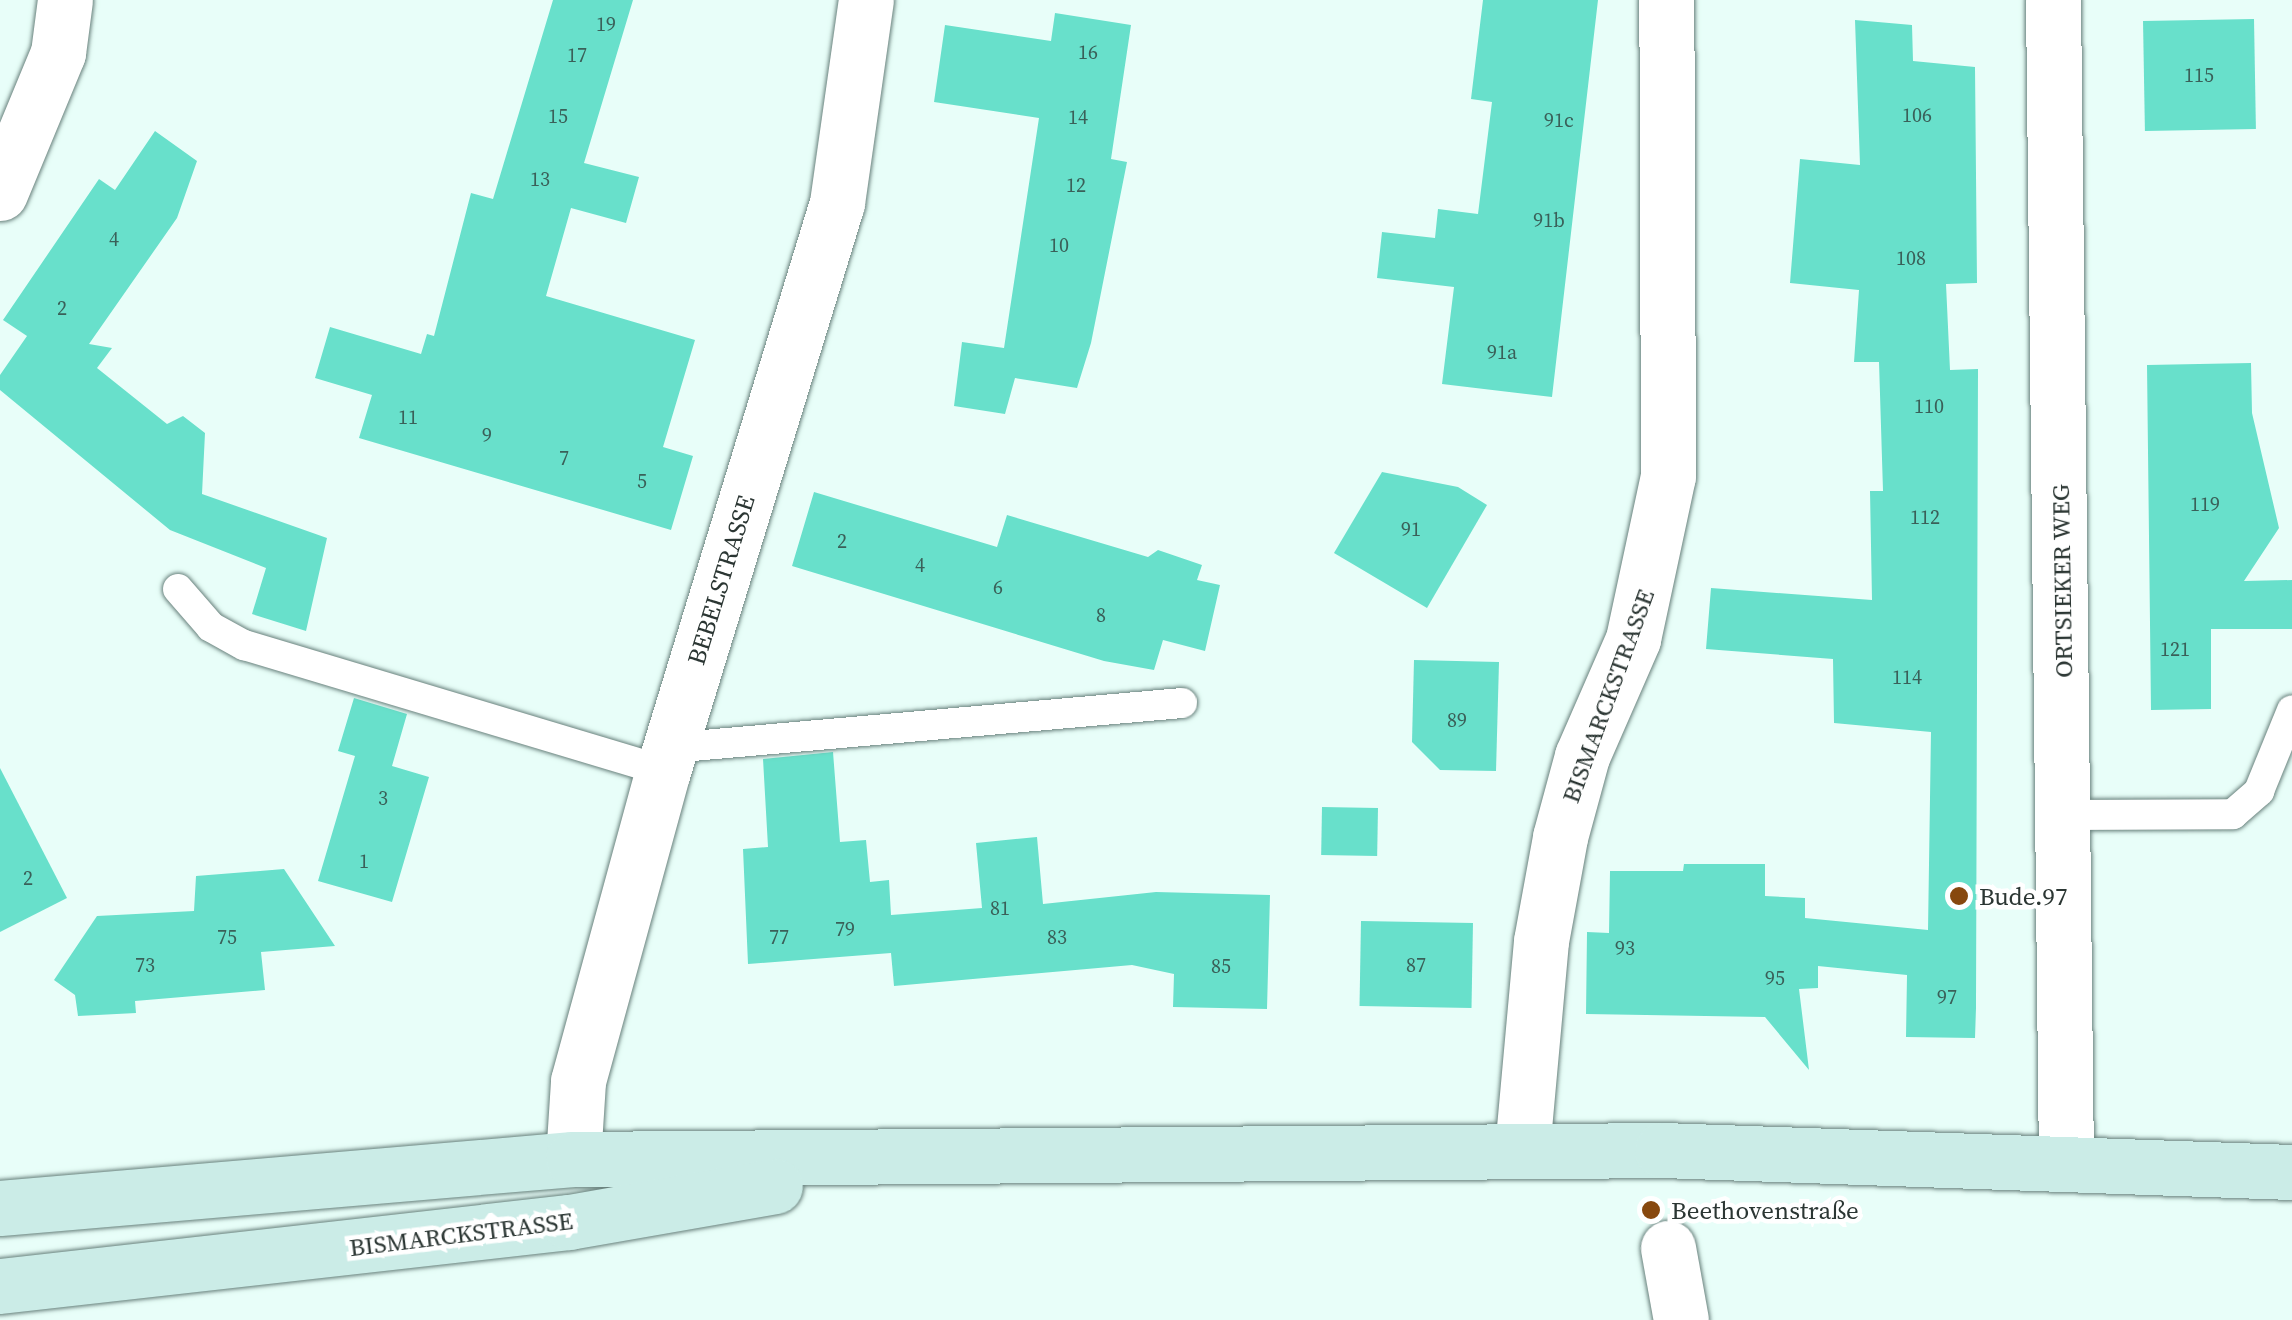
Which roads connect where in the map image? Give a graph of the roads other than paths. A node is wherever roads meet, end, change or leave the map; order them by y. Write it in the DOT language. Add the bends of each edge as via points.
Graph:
graph roads {
  1 [pos="65,0"];
  2 [pos="866,0"];
  3 [pos="1666,0"];
  4 [pos="2053,0"];
  5 [pos="0,193"];
  6 [pos="178,589"];
  7 [pos="1182,704"];
  8 [pos="2292,710"];
  9 [pos="667,759"];
  10 [pos="2066,815"];
  11 [pos="1522,1150"];
  12 [pos="573,1159"];
  13 [pos="919,1161"];
  14 [pos="2066,1162"];
  15 [pos="2292,1172"];
  16 [pos="0,1208"];
  17 [pos="1668,1248"];
  18 [pos="0,1286"];
  19 [pos="1681,1320"];
  1 -- 5 [label="street" via="58,52"];
  2 -- 9 [label="street, BEBELSTRASSE" via="836,203"];
  3 -- 11 [label="street, BISMARCKSTRASSE" via="1668,476 1633,639 1582,756 1560,838 1541,941"];
  4 -- 10 [label="street, ORTSIEKER WEG"];
  6 -- 9 [label="lane" via="211,627 244,645"];
  7 -- 9 [label="lane"];
  8 -- 10 [label="lane" via="2259,792 2234,814"];
  9 -- 12 [label="street, BEBELSTRASSE" via="578,1081"];
  10 -- 14 [label="street, ORTSIEKER WEG"];
  11 -- 13 [label="main road, BISMARCKSTRASSE"];
  11 -- 14 [label="main road, BISMARCKSTRASSE"];
  12 -- 13 [label="main road, BISMARCKSTRASSE"];
  12 -- 16 [label="main road, BISMARCKSTRASSE"];
  13 -- 18 [label="main road, BISMARCKSTRASSE" via="569,1222"];
  14 -- 15 [label="main road, BISMARCKSTRASSE"];
  17 -- 19 [label="street"];
}
